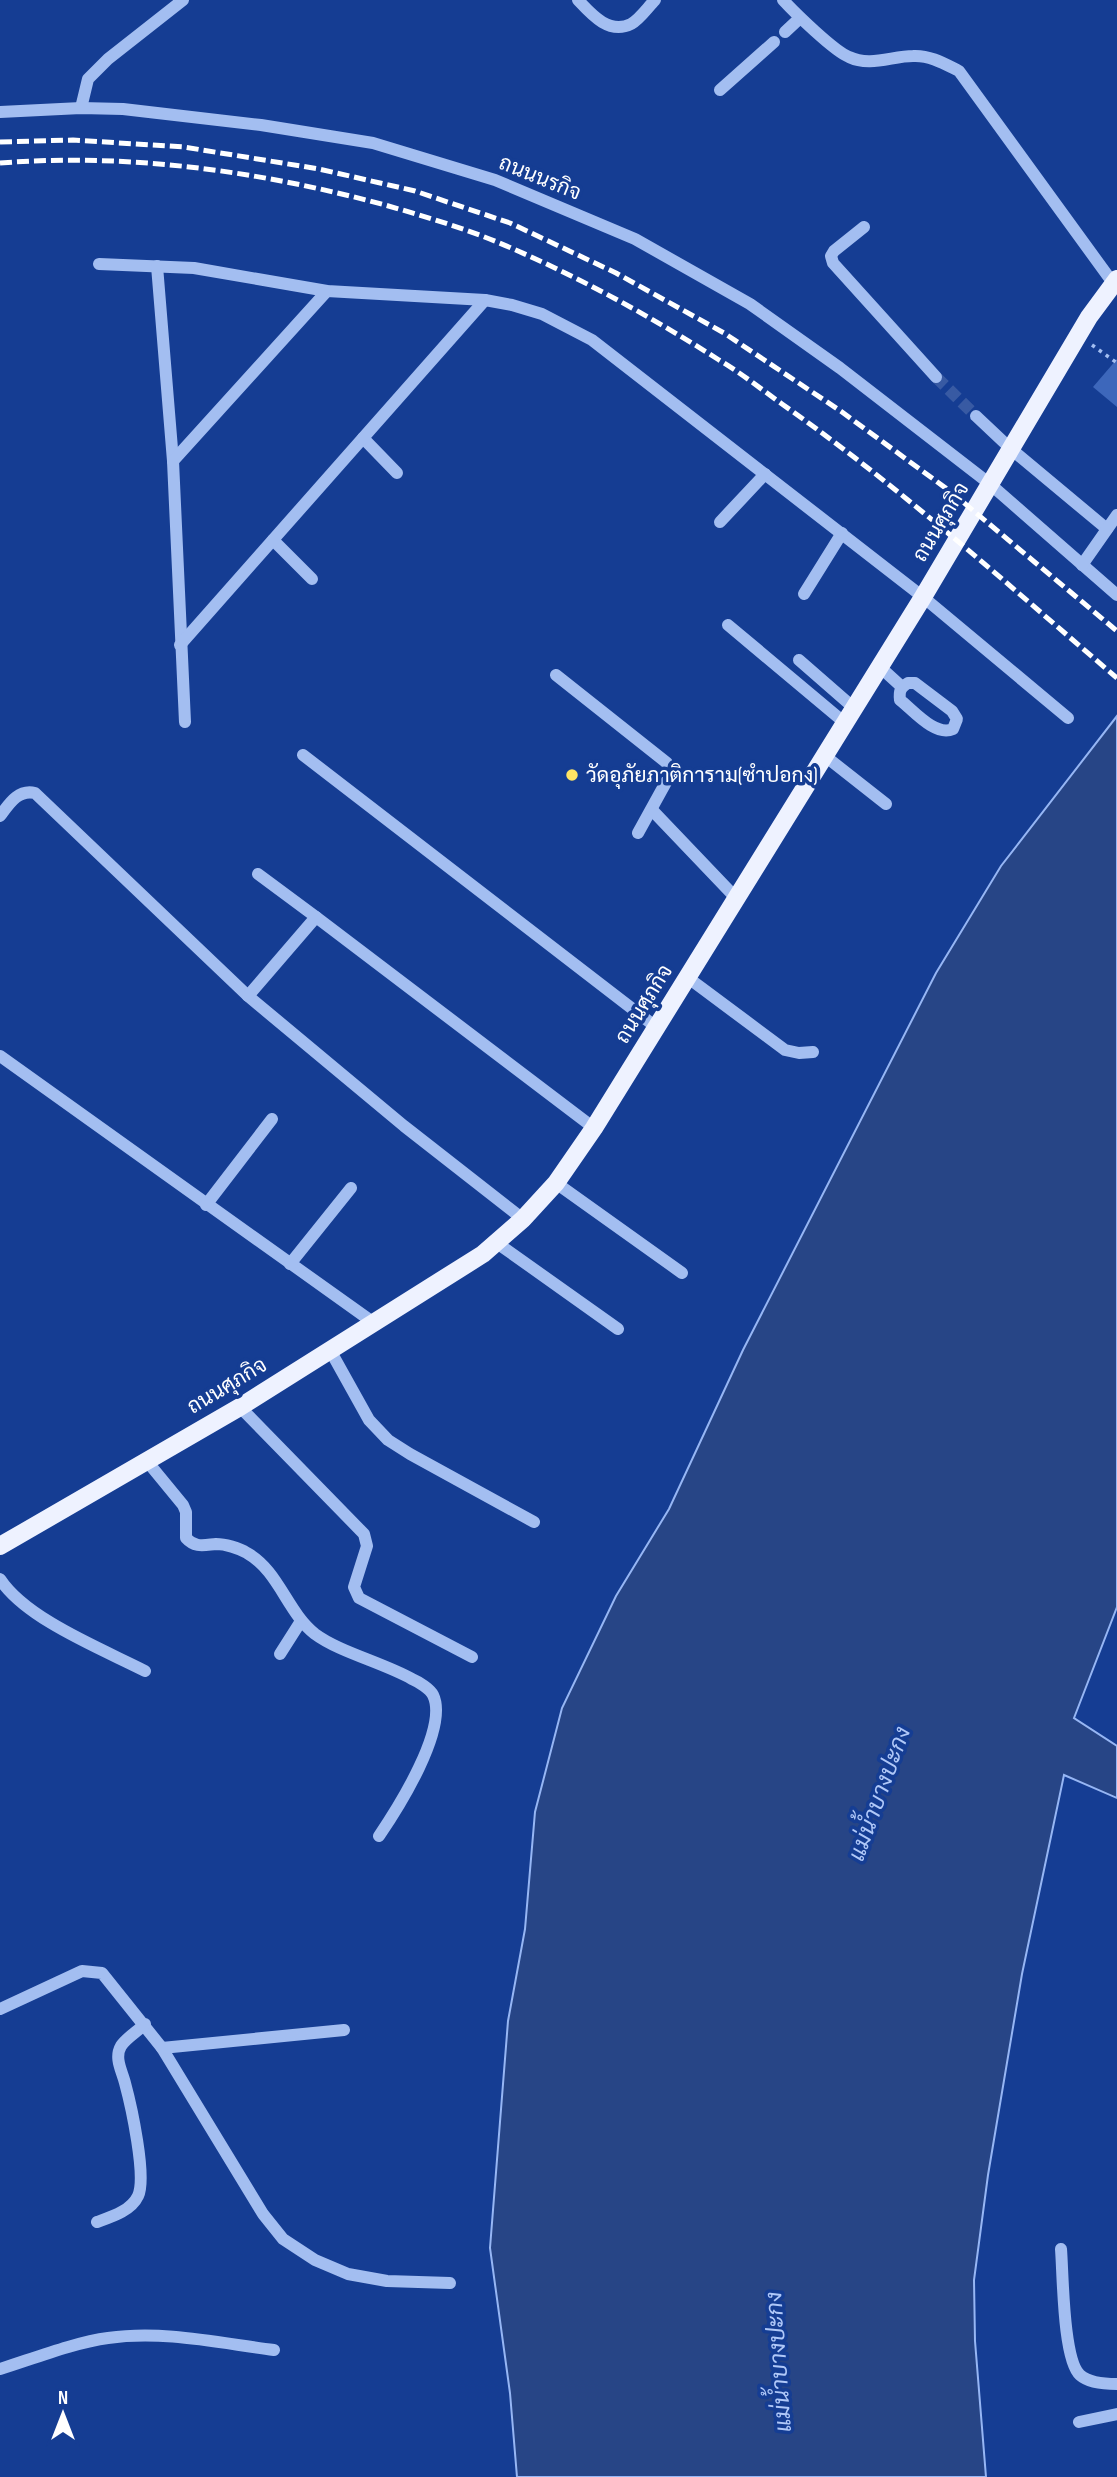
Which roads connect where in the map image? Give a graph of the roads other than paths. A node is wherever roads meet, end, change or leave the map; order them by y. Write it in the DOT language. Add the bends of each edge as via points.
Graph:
graph roads {
  1 [pos="183,0"];
  2 [pos="578,0"];
  3 [pos="656,0"];
  4 [pos="783,0"];
  5 [pos="800,18"];
  6 [pos="785,32"];
  7 [pos="774,41"];
  8 [pos="720,90"];
  9 [pos="81,108"];
  10 [pos="0,112"];
  11 [pos="864,227"];
  12 [pos="99,264"];
  13 [pos="157,266"];
  14 [pos="1115,281"];
  15 [pos="327,290"];
  16 [pos="485,300"];
  17 [pos="936,377"];
  18 [pos="976,416"];
  19 [pos="363,438"];
  20 [pos="1011,449"];
  21 [pos="173,461"];
  22 [pos="397,473"];
  23 [pos="765,474"];
  24 [pos="990,484"];
  25 [pos="1117,515"];
  26 [pos="720,522"];
  27 [pos="1107,529"];
  28 [pos="842,533"];
  29 [pos="272,540"];
  30 [pos="1082,565"];
  31 [pos="312,579"];
  32 [pos="804,594"];
  33 [pos="1117,595"];
  34 [pos="923,597"];
  35 [pos="729,625"];
  36 [pos="180,645"];
  37 [pos="799,660"];
  38 [pos="880,667"];
  39 [pos="556,675"];
  40 [pos="902,687"];
  41 [pos="850,715"];
  42 [pos="1068,718"];
  43 [pos="185,722"];
  44 [pos="303,755"];
  45 [pos="825,756"];
  46 [pos="886,804"];
  47 [pos="652,810"];
  48 [pos="0,816"];
  49 [pos="638,833"];
  50 [pos="258,874"];
  51 [pos="736,898"];
  52 [pos="316,917"];
  53 [pos="687,977"];
  54 [pos="248,996"];
  55 [pos="656,1027"];
  56 [pos="813,1052"];
  57 [pos="0,1056"];
  58 [pos="271,1119"];
  59 [pos="594,1128"];
  60 [pos="556,1182"];
  61 [pos="351,1188"];
  62 [pos="206,1205"];
  63 [pos="523,1219"];
  64 [pos="498,1243"];
  65 [pos="290,1264"];
  66 [pos="682,1273"];
  67 [pos="374,1323"];
  68 [pos="618,1329"];
  69 [pos="330,1350"];
  70 [pos="240,1407"];
  71 [pos="146,1460"];
  72 [pos="534,1522"];
  73 [pos="0,1546"];
  74 [pos="0,1579"];
  75 [pos="302,1621"];
  76 [pos="280,1654"];
  77 [pos="471,1657"];
  78 [pos="145,1671"];
  79 [pos="379,1836"];
  80 [pos="0,2009"];
  81 [pos="145,2024"];
  82 [pos="344,2030"];
  83 [pos="162,2048"];
  84 [pos="97,2222"];
  85 [pos="1062,2249"];
  86 [pos="450,2283"];
  87 [pos="274,2350"];
  88 [pos="0,2369"];
  89 [pos="1117,2384"];
  90 [pos="1117,2414"];
  91 [pos="1079,2422"];
  1 -- 9 [label="street" via="88,79"];
  2 -- 3 [label="street" via="595,19 611,26 630,24"];
  4 -- 5 [label="street"];
  5 -- 6 [label="street"];
  5 -- 14 [label="street" via="848,57 875,62 915,55 937,59 959,72"];
  7 -- 8 [label="street"];
  9 -- 10 [label="street, ถนนนรกิจ"];
  9 -- 24 [label="street, ถนนนรกิจ" via="179,114 373,143 508,185 635,239 750,304"];
  11 -- 17 [label="street" via="834,251 833,263"];
  12 -- 13 [label="street"];
  13 -- 15 [label="street" via="240,274"];
  13 -- 21 [label="street"];
  14 -- 20 [label="main road, ถนนศุภกิจ"];
  15 -- 16 [label="street"];
  15 -- 21 [label="street"];
  16 -- 19 [label="street"];
  16 -- 23 [label="street" via="542,314 592,340"];
  18 -- 20 [label="street"];
  19 -- 22 [label="street"];
  19 -- 29 [label="street"];
  20 -- 24 [label="main road, ถนนศุภกิจ"];
  20 -- 27 [label="street"];
  21 -- 36 [label="street"];
  23 -- 26 [label="street"];
  23 -- 28 [label="street"];
  24 -- 30 [label="street, ถนนนรกิจ"];
  24 -- 34 [label="main road, ถนนศุภกิจ"];
  25 -- 27 [label="street"];
  27 -- 30 [label="street"];
  28 -- 32 [label="street"];
  28 -- 34 [label="street"];
  29 -- 31 [label="street"];
  29 -- 36 [label="street"];
  30 -- 33 [label="street, ถนนนรกิจ"];
  34 -- 38 [label="main road, ถนนศุภกิจ"];
  34 -- 42 [label="street"];
  35 -- 41 [label="street"];
  36 -- 43 [label="street"];
  37 -- 41 [label="street"];
  38 -- 40 [label="street"];
  38 -- 41 [label="main road, ถนนศุภกิจ"];
  39 -- 47 [label="street" via="667,763 670,775"];
  40 -- 40 [label="street" via="900,700 937,730 953,729 957,719 952,711 915,683"];
  41 -- 45 [label="main road, ถนนศุภกิจ"];
  44 -- 55 [label="street"];
  45 -- 46 [label="street"];
  45 -- 51 [label="main road, ถนนศุภกิจ"];
  47 -- 49 [label="street"];
  47 -- 51 [label="street"];
  48 -- 54 [label="street" via="15,797 35,793"];
  50 -- 52 [label="street"];
  51 -- 53 [label="main road, ถนนศุภกิจ"];
  52 -- 54 [label="street"];
  52 -- 59 [label="street"];
  53 -- 55 [label="main road, ถนนศุภกิจ"];
  53 -- 56 [label="street" via="785,1050"];
  54 -- 63 [label="street"];
  55 -- 59 [label="main road, ถนนศุภกิจ"];
  57 -- 62 [label="street"];
  58 -- 62 [label="street"];
  59 -- 60 [label="main road, ถนนศุภกิจ"];
  60 -- 63 [label="main road, ถนนศุภกิจ"];
  60 -- 66 [label="street"];
  61 -- 65 [label="street"];
  62 -- 65 [label="street"];
  63 -- 64 [label="main road, ถนนศุภกิจ"];
  64 -- 67 [label="main road, ถนนศุภกิจ"];
  64 -- 68 [label="street"];
  65 -- 67 [label="street"];
  67 -- 69 [label="main road, ถนนศุภกิจ"];
  69 -- 70 [label="main road, ถนนศุภกิจ"];
  69 -- 72 [label="street" via="369,1420 388,1440"];
  70 -- 71 [label="main road, ถนนศุภกิจ"];
  70 -- 77 [label="street" via="364,1534 367,1546 354,1587 359,1598"];
  71 -- 73 [label="main road, ถนนศุภกิจ"];
  71 -- 75 [label="street" via="183,1504 186,1538 191,1544 218,1544 248,1553 268,1571"];
  74 -- 78 [label="street" via="19,1602"];
  75 -- 76 [label="street"];
  75 -- 79 [label="street" via="319,1636 414,1679 432,1693 437,1710 427,1750 404,1799"];
  80 -- 81 [label="street" via="82,1971 102,1973"];
  81 -- 83 [label="street"];
  81 -- 84 [label="street" via="120,2047 118,2061 132,2112 139,2195 116,2215"];
  82 -- 83 [label="street"];
  83 -- 86 [label="street" via="263,2214 283,2239 348,2274 387,2281"];
  85 -- 89 [label="street" via="1074,2368 1082,2377"];
  87 -- 88 [label="street" via="156,2335 128,2336 105,2338"];
  90 -- 91 [label="street"];
}
